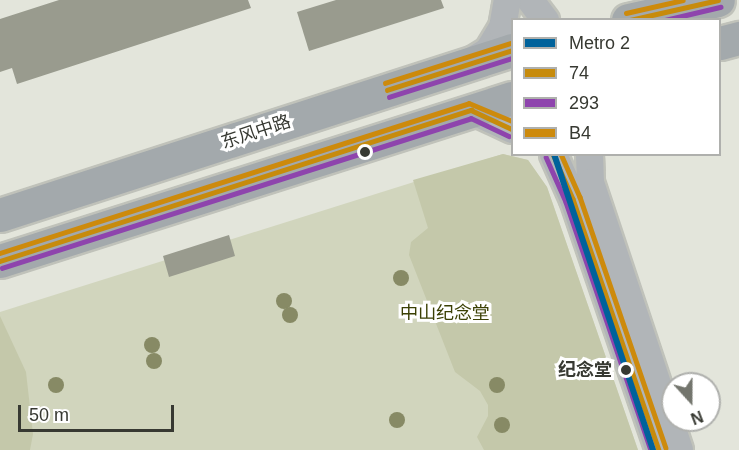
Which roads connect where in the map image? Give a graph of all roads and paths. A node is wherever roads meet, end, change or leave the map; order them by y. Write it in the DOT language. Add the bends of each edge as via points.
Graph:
graph roads {
  1 [pos="507,0"];
  2 [pos="530,0"];
  3 [pos="718,0"];
  4 [pos="544,18"];
  5 [pos="637,18"];
  6 [pos="739,38"];
  7 [pos="721,43"];
  8 [pos="511,51"];
  9 [pos="463,65"];
  10 [pos="511,99"];
  11 [pos="471,110"];
  12 [pos="511,128"];
  13 [pos="554,156"];
  14 [pos="589,156"];
  15 [pos="0,215"];
  16 [pos="0,261"];
  17 [pos="659,450"];
  18 [pos="678,450"];
  1 -- 9 [label="street" via="502,27 488,50"];
  2 -- 4 [label="street"];
  3 -- 5 [label="highway"];
  6 -- 7 [label="highway"];
  8 -- 9 [label="highway, 东风中路"];
  9 -- 15 [label="highway, 东风中路"];
  10 -- 11 [label="highway"];
  11 -- 12 [label="street"];
  11 -- 16 [label="highway"];
  13 -- 17 [label="street" via="573,199"];
  14 -- 18 [label="street" via="590,182"];
}
